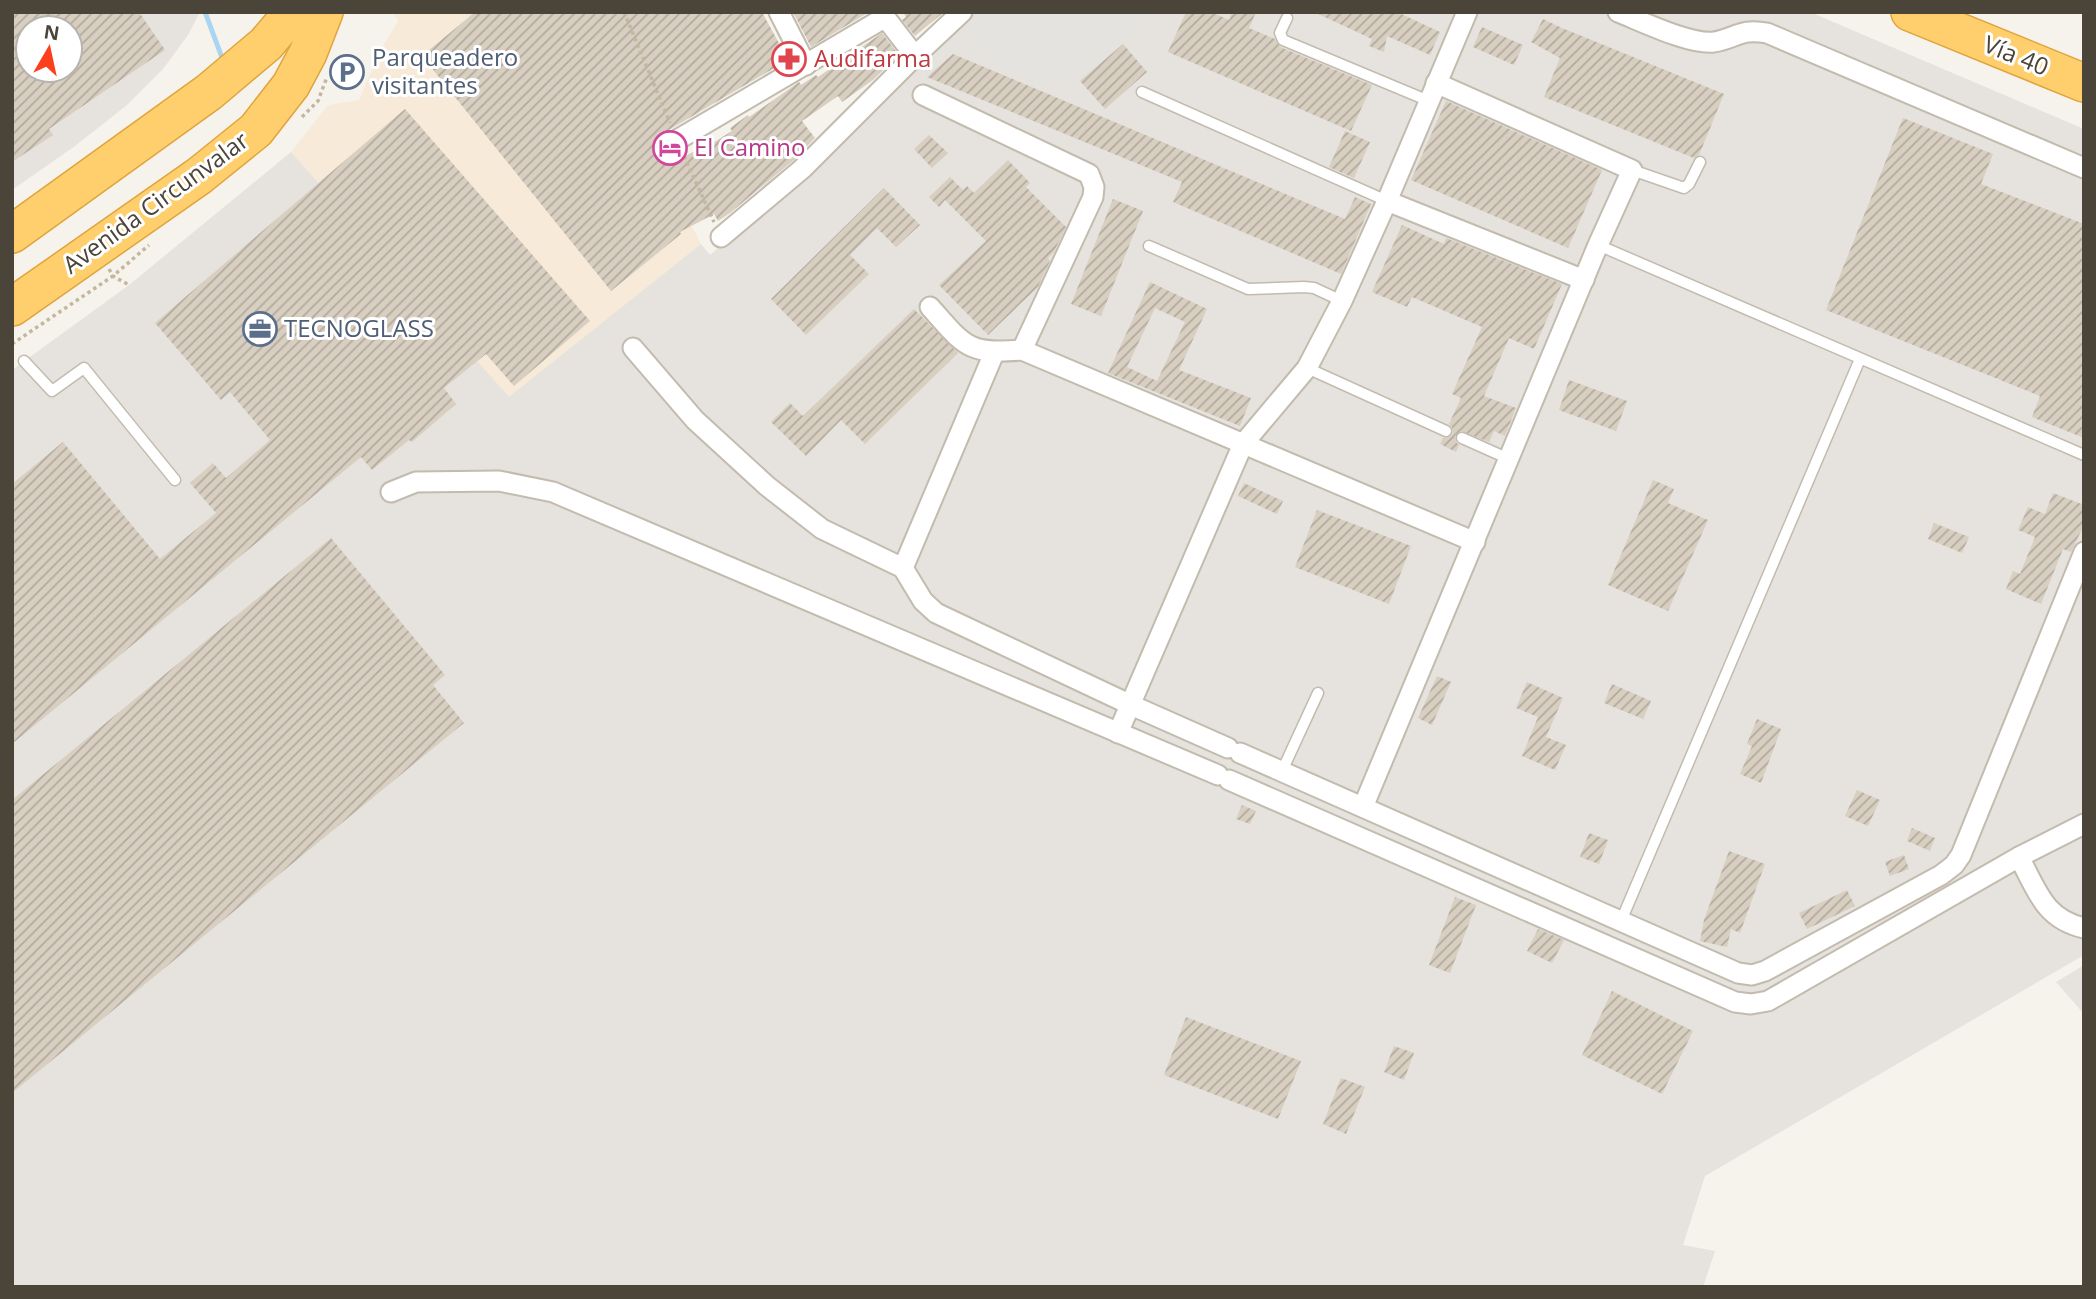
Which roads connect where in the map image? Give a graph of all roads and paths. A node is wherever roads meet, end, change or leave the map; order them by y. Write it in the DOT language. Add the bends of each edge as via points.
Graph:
graph roads {
  1 [pos="293,12"];
  2 [pos="324,12"];
  3 [pos="624,12"];
  4 [pos="779,12"];
  5 [pos="962,12"];
  6 [pos="1467,12"];
  7 [pos="1618,12"];
  8 [pos="1910,12"];
  9 [pos="1965,12"];
  10 [pos="882,15"];
  11 [pos="1287,19"];
  12 [pos="915,56"];
  13 [pos="2084,60"];
  14 [pos="806,65"];
  15 [pos="2084,83"];
  16 [pos="1142,92"];
  17 [pos="1433,92"];
  18 [pos="923,95"];
  19 [pos="677,140"];
  20 [pos="1700,162"];
  21 [pos="2084,168"];
  22 [pos="1632,170"];
  23 [pos="1387,201"];
  24 [pos="12,234"];
  25 [pos="721,237"];
  26 [pos="1598,245"];
  27 [pos="1149,246"];
  28 [pos="105,264"];
  29 [pos="1584,280"];
  30 [pos="129,285"];
  31 [pos="1342,301"];
  32 [pos="12,307"];
  33 [pos="930,307"];
  34 [pos="633,348"];
  35 [pos="1022,350"];
  36 [pos="993,353"];
  37 [pos="1860,359"];
  38 [pos="24,362"];
  39 [pos="1307,368"];
  40 [pos="1446,430"];
  41 [pos="1462,438"];
  42 [pos="1243,444"];
  43 [pos="2084,454"];
  44 [pos="1509,459"];
  45 [pos="175,480"];
  46 [pos="391,492"];
  47 [pos="1475,542"];
  48 [pos="2084,552"];
  49 [pos="903,568"];
  50 [pos="1318,693"];
  51 [pos="1131,705"];
  52 [pos="1118,733"];
  53 [pos="1282,771"];
  54 [pos="1363,807"];
  55 [pos="2084,824"];
  56 [pos="2019,858"];
  57 [pos="1621,921"];
  58 [pos="2084,928"];
  1 -- 24 [label="highway" via="266,44 209,92"];
  2 -- 32 [label="highway, Avenida Circunvalar" via="291,85 256,130 200,176"];
  3 -- 19 [label="path"];
  4 -- 14 [label="street"];
  5 -- 12 [label="street"];
  6 -- 17 [label="street"];
  7 -- 21 [label="street" via="1696,41 1713,42 1751,30 1767,33"];
  8 -- 15 [label="highway, Vía 40"];
  9 -- 13 [label="highway, Vía 40"];
  10 -- 12 [label="street"];
  10 -- 14 [label="street"];
  11 -- 17 [label="lane" via="1280,33 1283,40"];
  12 -- 25 [label="street" via="802,169"];
  14 -- 19 [label="street"];
  16 -- 23 [label="lane"];
  17 -- 22 [label="street"];
  17 -- 23 [label="street"];
  18 -- 35 [label="street" via="1089,174 1093,197"];
  19 -- 25 [label="path"];
  20 -- 22 [label="lane" via="1684,188"];
  22 -- 26 [label="street"];
  23 -- 29 [label="street"];
  23 -- 31 [label="street"];
  26 -- 29 [label="street"];
  26 -- 37 [label="lane"];
  27 -- 31 [label="lane" via="1248,289 1314,288"];
  28 -- 30 [label="path" via="113,276"];
  29 -- 44 [label="street"];
  31 -- 39 [label="street"];
  33 -- 36 [label="street" via="961,343"];
  34 -- 49 [label="street" via="695,420 767,486 822,529"];
  35 -- 36 [label="street"];
  35 -- 42 [label="street"];
  36 -- 49 [label="street"];
  37 -- 43 [label="lane"];
  37 -- 57 [label="lane"];
  38 -- 45 [label="lane" via="52,391 83,368"];
  39 -- 40 [label="lane"];
  39 -- 42 [label="street"];
  41 -- 44 [label="lane"];
  42 -- 47 [label="street"];
  42 -- 51 [label="street"];
  44 -- 47 [label="street"];
  46 -- 52 [label="street" via="416,482 499,481 553,492"];
  47 -- 54 [label="street"];
  48 -- 57 [label="street" via="1954,865 1752,975"];
  49 -- 51 [label="street" via="936,613"];
  50 -- 53 [label="lane"];
  51 -- 52 [label="street"];
  51 -- 53 [label="street"];
  52 -- 56 [label="street" via="1735,1002 1768,1001"];
  53 -- 54 [label="street"];
  54 -- 57 [label="street"];
  55 -- 56 [label="street"];
  56 -- 58 [label="street" via="2048,911"];
}
